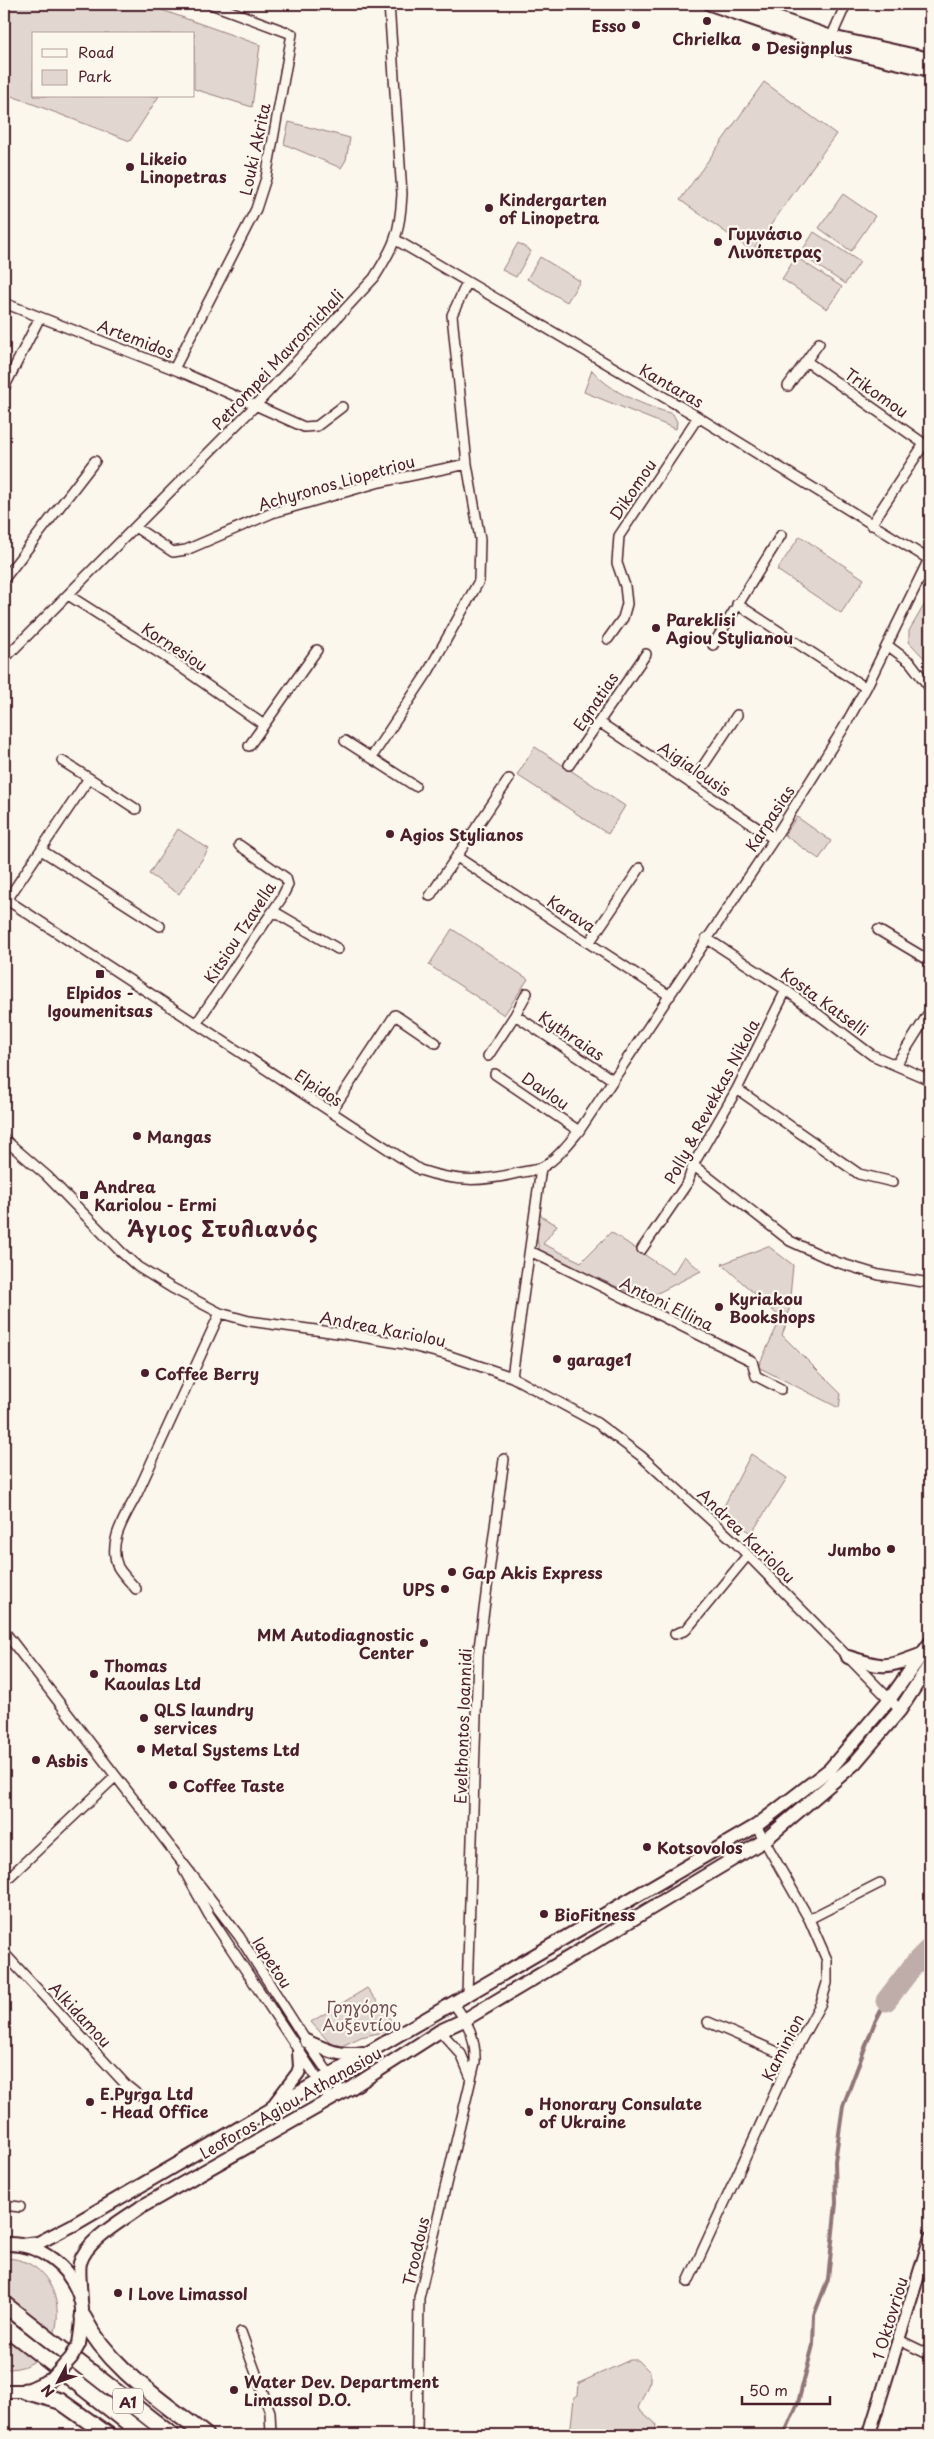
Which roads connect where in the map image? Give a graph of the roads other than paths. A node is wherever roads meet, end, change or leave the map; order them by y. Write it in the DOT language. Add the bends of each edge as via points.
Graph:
graph roads {
  1 [pos="211,4"];
  2 [pos="389,4"];
  3 [pos="710,4"];
  4 [pos="737,4"];
  5 [pos="846,4"];
  6 [pos="829,41"];
  7 [pos="930,59"];
  8 [pos="930,70"];
  9 [pos="396,240"];
  10 [pos="467,283"];
  11 [pos="4,302"];
  12 [pos="40,317"];
  13 [pos="819,343"];
  14 [pos="806,362"];
  15 [pos="174,369"];
  16 [pos="788,386"];
  17 [pos="4,388"];
  18 [pos="256,405"];
  19 [pos="342,406"];
  20 [pos="698,417"];
  21 [pos="927,446"];
  22 [pos="95,461"];
  23 [pos="467,464"];
  24 [pos="871,525"];
  25 [pos="135,527"];
  26 [pos="781,535"];
  27 [pos="929,559"];
  28 [pos="4,579"];
  29 [pos="68,595"];
  30 [pos="737,604"];
  31 [pos="608,639"];
  32 [pos="713,645"];
  33 [pos="887,645"];
  34 [pos="317,650"];
  35 [pos="646,654"];
  36 [pos="4,660"];
  37 [pos="866,688"];
  38 [pos="930,688"];
  39 [pos="737,715"];
  40 [pos="599,722"];
  41 [pos="264,725"];
  42 [pos="345,741"];
  43 [pos="250,746"];
  44 [pos="371,758"];
  45 [pos="62,760"];
  46 [pos="569,765"];
  47 [pos="89,778"];
  48 [pos="509,779"];
  49 [pos="691,784"];
  50 [pos="415,786"];
  51 [pos="136,809"];
  52 [pos="774,839"];
  53 [pos="239,845"];
  54 [pos="41,850"];
  55 [pos="457,857"];
  56 [pos="640,868"];
  57 [pos="430,896"];
  58 [pos="5,899"];
  59 [pos="273,910"];
  60 [pos="160,926"];
  61 [pos="878,930"];
  62 [pos="706,938"];
  63 [pos="589,943"];
  64 [pos="338,950"];
  65 [pos="930,962"];
  66 [pos="786,990"];
  67 [pos="527,993"];
  68 [pos="670,996"];
  69 [pos="930,1011"];
  70 [pos="515,1015"];
  71 [pos="196,1024"];
  72 [pos="436,1043"];
  73 [pos="488,1056"];
  74 [pos="896,1065"];
  75 [pos="496,1074"];
  76 [pos="613,1080"];
  77 [pos="930,1080"];
  78 [pos="737,1089"];
  79 [pos="332,1112"];
  80 [pos="579,1131"];
  81 [pos="4,1140"];
  82 [pos="693,1165"];
  83 [pos="540,1168"];
  84 [pos="893,1182"];
  85 [pos="642,1249"];
  86 [pos="530,1250"];
  87 [pos="930,1283"];
  88 [pos="220,1313"];
  89 [pos="512,1377"];
  90 [pos="781,1389"];
  91 [pos="504,1459"];
  92 [pos="747,1556"];
  93 [pos="136,1589"];
  94 [pos="4,1631"];
  95 [pos="675,1634"];
  96 [pos="930,1643"];
  97 [pos="848,1657"];
  98 [pos="926,1659"];
  99 [pos="889,1700"];
  100 [pos="900,1710"];
  101 [pos="115,1777"];
  102 [pos="756,1826"];
  103 [pos="765,1840"];
  104 [pos="174,1852"];
  105 [pos="4,1882"];
  106 [pos="880,1883"];
  107 [pos="809,1919"];
  108 [pos="4,1952"];
  109 [pos="466,1994"];
  110 [pos="454,2003"];
  111 [pos="466,2019"];
  112 [pos="708,2022"];
  113 [pos="440,2031"];
  114 [pos="306,2041"];
  115 [pos="299,2052"];
  116 [pos="368,2052"];
  117 [pos="791,2058"];
  118 [pos="324,2078"];
  119 [pos="472,2078"];
  120 [pos="342,2092"];
  121 [pos="138,2095"];
  122 [pos="330,2100"];
  123 [pos="268,2112"];
  124 [pos="4,2205"];
  125 [pos="20,2207"];
  126 [pos="930,2238"];
  127 [pos="4,2244"];
  128 [pos="21,2245"];
  129 [pos="688,2282"];
  130 [pos="4,2304"];
  131 [pos="82,2309"];
  132 [pos="4,2326"];
  133 [pos="241,2332"];
  134 [pos="899,2340"];
  135 [pos="930,2355"];
  136 [pos="25,2390"];
  137 [pos="4,2391"];
  138 [pos="108,2435"];
  139 [pos="144,2435"];
  140 [pos="171,2435"];
  141 [pos="205,2435"];
  142 [pos="271,2435"];
  143 [pos="417,2435"];
  144 [pos="869,2435"];
  1 -- 15 [label="street, Louki Akrita" via="292,34 266,178 256,209"];
  2 -- 9 [label="street, Petrompei Mavromichali" via="401,180 401,217"];
  3 -- 6 [label="main road"];
  4 -- 6 [label="main road"];
  5 -- 6 [label="street"];
  6 -- 7 [label="main road"];
  6 -- 8 [label="main road" via="874,59"];
  9 -- 10 [label="street, Kantaras"];
  9 -- 18 [label="street, Petrompei Mavromichali" via="374,278"];
  10 -- 20 [label="street, Kantaras"];
  10 -- 23 [label="street" via="452,315"];
  11 -- 12 [label="street, Artemidos"];
  12 -- 15 [label="street, Artemidos"];
  12 -- 17 [label="street"];
  13 -- 14 [label="street"];
  14 -- 16 [label="street"];
  14 -- 21 [label="street, Trikomou"];
  15 -- 18 [label="street, Artemidos"];
  18 -- 19 [label="street, Artemidos" via="304,427 317,426"];
  18 -- 25 [label="street, Petrompei Mavromichali"];
  20 -- 24 [label="street, Kantaras"];
  20 -- 31 [label="street, Dikomou" via="619,536 617,563 627,604 623,618"];
  21 -- 24 [label="street"];
  22 -- 28 [label="street"];
  23 -- 25 [label="street, Achyronos Liopetriou" via="380,482 272,513 186,550 173,552"];
  23 -- 44 [label="street" via="480,539 480,581 428,672"];
  24 -- 27 [label="street, Kantaras"];
  25 -- 29 [label="street, Petrompei Mavromichali"];
  26 -- 30 [label="street"];
  27 -- 33 [label="street, Karpasias"];
  29 -- 36 [label="street, Petrompei Mavromichali"];
  29 -- 41 [label="street, Kornesiou"];
  30 -- 32 [label="street"];
  30 -- 37 [label="street"];
  33 -- 37 [label="street, Karpasias"];
  33 -- 38 [label="street" via="910,662"];
  34 -- 41 [label="street"];
  35 -- 40 [label="street, Egnatias"];
  37 -- 52 [label="street, Karpasias"];
  39 -- 49 [label="street"];
  40 -- 46 [label="street, Egnatias"];
  40 -- 49 [label="street, Aigialousis"];
  41 -- 43 [label="street"];
  42 -- 44 [label="street"];
  44 -- 50 [label="street"];
  45 -- 47 [label="street"];
  47 -- 51 [label="street"];
  47 -- 54 [label="street"];
  48 -- 55 [label="street"];
  49 -- 52 [label="street, Aigialousis"];
  52 -- 62 [label="street, Karpasias"];
  53 -- 59 [label="street, Kitsiou Tzavella" via="286,878 288,885"];
  54 -- 58 [label="street"];
  54 -- 60 [label="street"];
  55 -- 57 [label="street"];
  55 -- 63 [label="street, Karava"];
  56 -- 63 [label="street"];
  58 -- 71 [label="street, Elpidos"];
  59 -- 64 [label="street"];
  59 -- 71 [label="street, Kitsiou Tzavella"];
  61 -- 65 [label="street"];
  62 -- 66 [label="street, Kosta Katselli"];
  62 -- 68 [label="street, Karpasias"];
  63 -- 68 [label="street, Karava"];
  66 -- 74 [label="street, Kosta Katselli" via="872,1055"];
  66 -- 78 [label="street, Polly & Revekkas Nikola"];
  67 -- 70 [label="street, Kythraias"];
  68 -- 76 [label="street, Karpasias"];
  69 -- 74 [label="street"];
  70 -- 73 [label="street, Kythraias"];
  70 -- 76 [label="street, Kythraias"];
  71 -- 79 [label="street, Elpidos"];
  72 -- 79 [label="street" via="395,1015"];
  74 -- 77 [label="street, Kosta Katselli"];
  75 -- 80 [label="street, Davlou"];
  76 -- 80 [label="street, Elpidos"];
  78 -- 82 [label="street, Polly & Revekkas Nikola"];
  78 -- 84 [label="street" via="859,1174"];
  79 -- 83 [label="street, Elpidos" via="420,1170 446,1178 490,1179"];
  80 -- 83 [label="street, Elpidos" via="566,1147"];
  81 -- 88 [label="street, Andrea Kariolou" via="46,1176 138,1267"];
  82 -- 85 [label="street, Polly & Revekkas Nikola" via="688,1182"];
  82 -- 87 [label="street" via="790,1241 845,1265 879,1275"];
  83 -- 86 [label="street"];
  86 -- 89 [label="street"];
  86 -- 90 [label="street, Antoni Ellina" via="752,1361 756,1376"];
  88 -- 89 [label="street, Andrea Kariolou" via="249,1321 404,1344"];
  88 -- 93 [label="street" via="120,1525 115,1542 118,1567"];
  89 -- 92 [label="street, Andrea Kariolou" via="597,1423 641,1456"];
  91 -- 109 [label="street, Evelthontos Ioannidi" via="478,1655"];
  92 -- 95 [label="street" via="686,1630"];
  92 -- 97 [label="street, Andrea Kariolou"];
  94 -- 101 [label="street, Iapetou"];
  96 -- 98 [label="main road, Leoforos Agiou Athanasiou"];
  97 -- 98 [label="main road" via="882,1667"];
  97 -- 99 [label="street, Andrea Kariolou"];
  98 -- 99 [label="main road, Leoforos Agiou Athanasiou"];
  98 -- 100 [label="main road, Leoforos Agiou Athanasiou"];
  99 -- 100 [label="street, Andrea Kariolou"];
  99 -- 102 [label="main road, Leoforos Agiou Athanasiou" via="830,1769"];
  100 -- 103 [label="main road, Leoforos Agiou Athanasiou" via="854,1764"];
  101 -- 104 [label="street, Iapetou"];
  101 -- 105 [label="street"];
  102 -- 103 [label="street, Kaminion"];
  102 -- 109 [label="main road, Leoforos Agiou Athanasiou"];
  103 -- 107 [label="street, Kaminion"];
  103 -- 111 [label="main road, Leoforos Agiou Athanasiou"];
  104 -- 114 [label="street, Iapetou" via="239,1936"];
  104 -- 115 [label="street, Iapetou" via="209,1915"];
  106 -- 107 [label="street"];
  107 -- 117 [label="street, Kaminion" via="827,1960 827,1983 821,2003"];
  108 -- 121 [label="street, Alkidamou"];
  109 -- 110 [label="main road, Leoforos Agiou Athanasiou"];
  110 -- 111 [label="street, Troodous"];
  110 -- 116 [label="main road, Leoforos Agiou Athanasiou"];
  111 -- 113 [label="main road, Leoforos Agiou Athanasiou"];
  111 -- 119 [label="street, Troodous" via="474,2039"];
  112 -- 117 [label="street"];
  113 -- 119 [label="street" via="461,2054"];
  113 -- 120 [label="main road, Leoforos Agiou Athanasiou"];
  114 -- 116 [label="main road" via="344,2056"];
  114 -- 118 [label="street, Iapetou"];
  115 -- 118 [label="street, Iapetou"];
  115 -- 123 [label="main road" via="298,2073"];
  116 -- 118 [label="main road, Leoforos Agiou Athanasiou"];
  117 -- 129 [label="street, Kaminion"];
  118 -- 120 [label="street, Iapetou"];
  118 -- 122 [label="street, Iapetou"];
  118 -- 123 [label="main road, Leoforos Agiou Athanasiou"];
  119 -- 143 [label="street, Troodous" via="419,2298"];
  120 -- 122 [label="main road, Leoforos Agiou Athanasiou"];
  122 -- 131 [label="main road, Leoforos Agiou Athanasiou" via="141,2207 108,2230 90,2246 80,2263"];
  123 -- 128 [label="main road, Leoforos Agiou Athanasiou" via="73,2225 38,2243"];
  124 -- 125 [label="street"];
  126 -- 134 [label="street, 1 Oktovriou"];
  127 -- 128 [label="main road"];
  128 -- 131 [label="main road" via="35,2249 60,2265 69,2276"];
  130 -- 140 [label="highway, A1"];
  131 -- 136 [label="main road, Leoforos Agiou Athanasiou, bridge" via="79,2344 71,2358 52,2379"];
  131 -- 141 [label="highway" via="102,2348 116,2364"];
  132 -- 139 [label="highway, A1"];
  133 -- 142 [label="street" via="270,2412"];
  134 -- 135 [label="street"];
  134 -- 144 [label="street, 1 Oktovriou"];
  136 -- 137 [label="main road"];
  136 -- 138 [label="highway" via="60,2401"];
}
